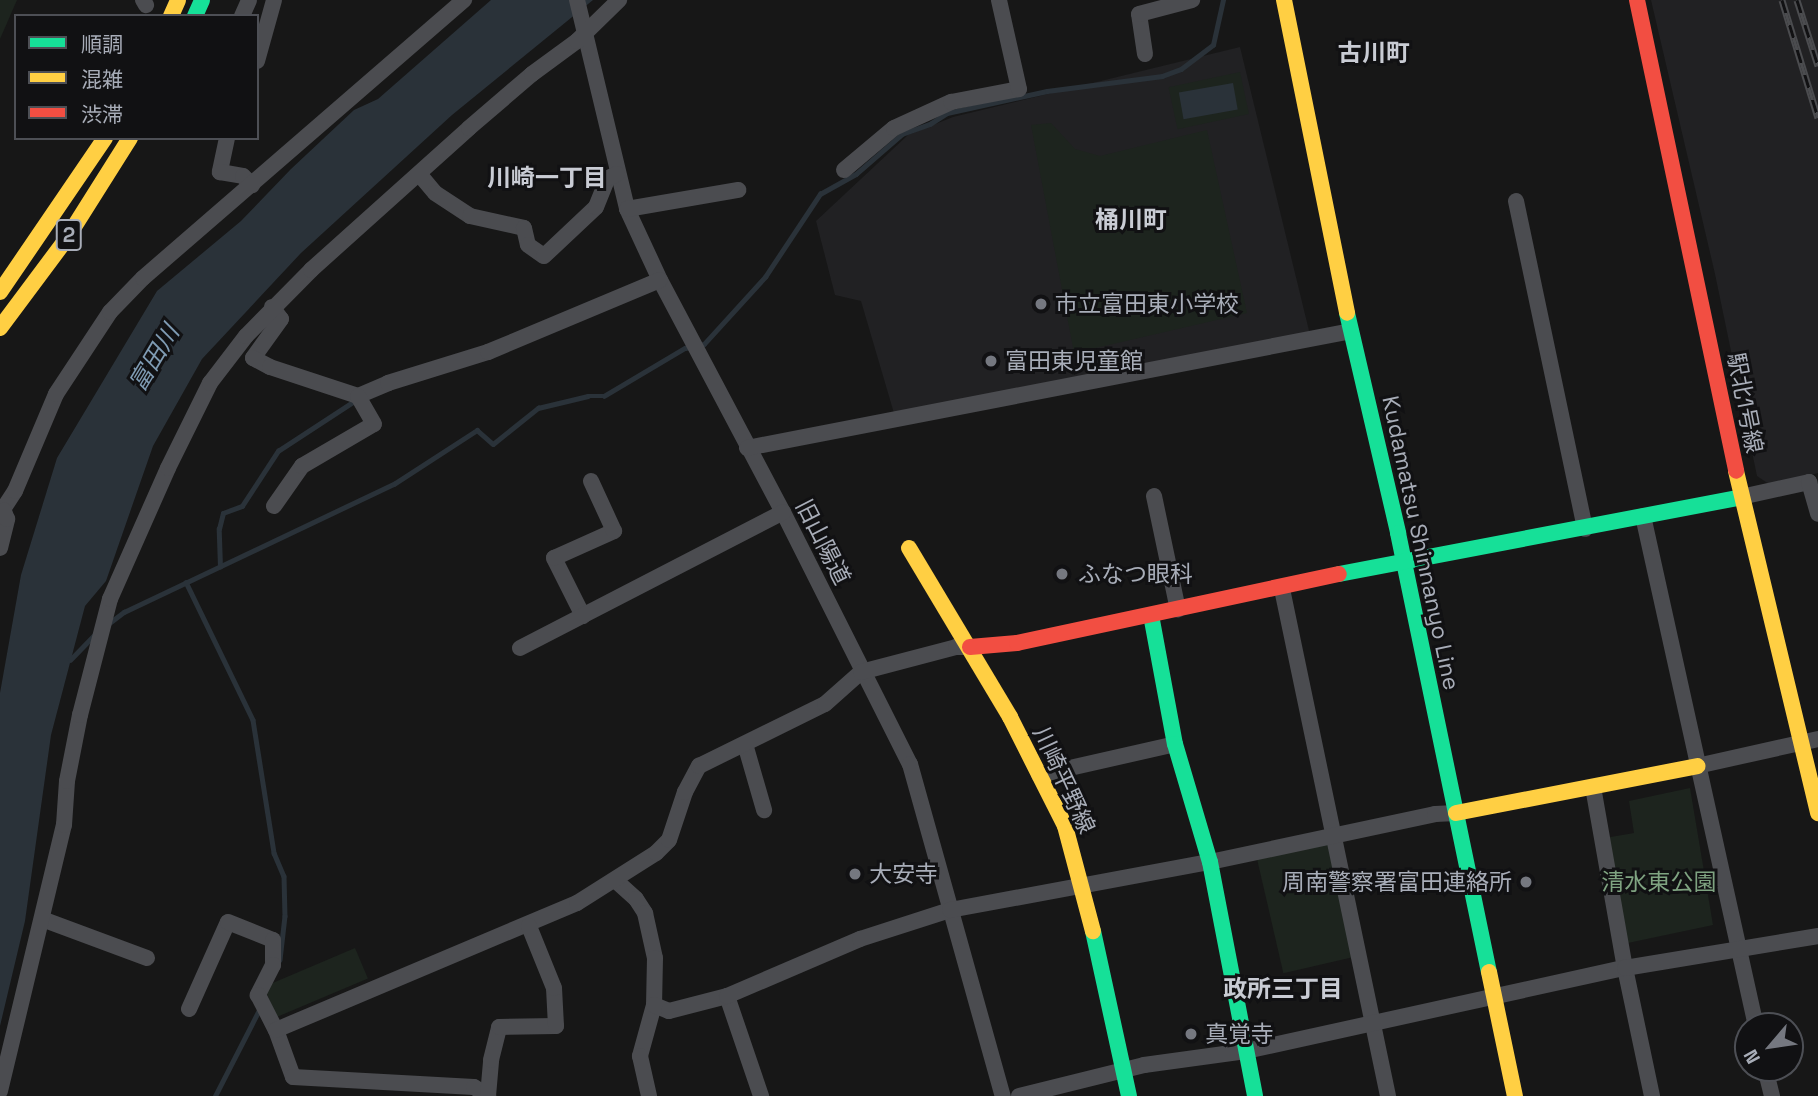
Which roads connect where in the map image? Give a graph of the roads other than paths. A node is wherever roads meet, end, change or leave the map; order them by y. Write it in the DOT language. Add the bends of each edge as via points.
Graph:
graph roads {
  1 [pos="274,0"];
  2 [pos="464,0"];
  3 [pos="578,0"];
  4 [pos="619,0"];
  5 [pos="999,0"];
  6 [pos="1192,0"];
  7 [pos="1284,0"];
  8 [pos="1637,0"];
  9 [pos="583,25"];
  10 [pos="259,51"];
  11 [pos="1145,54"];
  12 [pos="104,140"];
  13 [pos="129,140"];
  14 [pos="227,140"];
  15 [pos="844,170"];
  16 [pos="617,174"];
  17 [pos="419,175"];
  18 [pos="252,185"];
  19 [pos="738,190"];
  20 [pos="1516,201"];
  21 [pos="627,209"];
  22 [pos="660,280"];
  23 [pos="0,292"];
  24 [pos="272,307"];
  25 [pos="0,328"];
  26 [pos="1351,331"];
  27 [pos="358,396"];
  28 [pos="747,448"];
  29 [pos="591,481"];
  30 [pos="1154,496"];
  31 [pos="1741,497"];
  32 [pos="274,506"];
  33 [pos="2,512"];
  34 [pos="783,512"];
  35 [pos="1818,514"];
  36 [pos="1643,516"];
  37 [pos="1585,529"];
  38 [pos="0,548"];
  39 [pos="909,548"];
  40 [pos="1403,560"];
  41 [pos="1282,589"];
  42 [pos="1178,610"];
  43 [pos="1151,615"];
  44 [pos="583,616"];
  45 [pos="970,647"];
  46 [pos="520,648"];
  47 [pos="861,672"];
  48 [pos="1818,739"];
  49 [pos="1800,742"];
  50 [pos="745,744"];
  51 [pos="1175,744"];
  52 [pos="1697,766"];
  53 [pos="1039,775"];
  54 [pos="1593,787"];
  55 [pos="765,810"];
  56 [pos="1456,813"];
  57 [pos="1818,813"];
  58 [pos="1336,835"];
  59 [pos="1210,862"];
  60 [pos="615,880"];
  61 [pos="1082,886"];
  62 [pos="950,910"];
  63 [pos="42,919"];
  64 [pos="529,926"];
  65 [pos="1818,936"];
  66 [pos="1740,951"];
  67 [pos="148,958"];
  68 [pos="1625,968"];
  69 [pos="727,996"];
  70 [pos="1493,998"];
  71 [pos="654,1005"];
  72 [pos="189,1009"];
  73 [pos="1753,1012"];
  74 [pos="1374,1022"];
  75 [pos="276,1030"];
  76 [pos="1246,1051"];
  77 [pos="1124,1070"];
  78 [pos="429,1090"];
  79 [pos="0,1091"];
  80 [pos="488,1096"];
  81 [pos="649,1096"];
  82 [pos="761,1096"];
  83 [pos="1003,1096"];
  84 [pos="1019,1096"];
  85 [pos="1129,1096"];
  86 [pos="1255,1096"];
  87 [pos="1388,1096"];
  88 [pos="1515,1096"];
  89 [pos="1651,1096"];
  1 -- 10 [label="street"];
  2 -- 18 [label="street"];
  3 -- 9 [label="street, 旧山陽道"];
  4 -- 9 [label="street"];
  5 -- 15 [label="street" via="1019,89 951,102 894,128"];
  6 -- 11 [label="street" via="1139,14"];
  7 -- 26 [label="main road, Kudamatsu Shinnanyo Line"];
  8 -- 31 [label="main road, 駅北1号線"];
  9 -- 16 [label="street, 旧山陽道"];
  9 -- 17 [label="street"];
  12 -- 23 [label="main road, 2"];
  13 -- 25 [label="main road, 2" via="67,238"];
  14 -- 18 [label="street" via="220,172 243,176"];
  16 -- 17 [label="street" via="608,178 596,207 544,256 528,245 524,228 470,216 435,194"];
  16 -- 21 [label="street, 旧山陽道"];
  17 -- 24 [label="street"];
  18 -- 33 [label="street" via="110,312 56,394"];
  19 -- 21 [label="street"];
  20 -- 37 [label="street"];
  21 -- 22 [label="street, 旧山陽道"];
  22 -- 27 [label="street" via="488,352"];
  22 -- 28 [label="street, 旧山陽道"];
  24 -- 27 [label="street" via="281,319 253,358"];
  24 -- 63 [label="street" via="209,383 110,599 80,715 64,825"];
  26 -- 28 [label="street"];
  26 -- 40 [label="main road, Kudamatsu Shinnanyo Line"];
  27 -- 32 [label="street" via="374,424 302,466"];
  28 -- 34 [label="street, 旧山陽道"];
  29 -- 44 [label="street" via="614,531 554,558"];
  30 -- 42 [label="street"];
  31 -- 35 [label="street" via="1809,482"];
  31 -- 36 [label="main road"];
  31 -- 49 [label="main road, 駅北1号線"];
  33 -- 38 [label="street" via="7,519"];
  34 -- 44 [label="street"];
  34 -- 47 [label="street, 旧山陽道"];
  36 -- 37 [label="main road"];
  36 -- 52 [label="street"];
  37 -- 40 [label="main road"];
  39 -- 45 [label="main road, 川崎平野線"];
  40 -- 41 [label="main road"];
  40 -- 56 [label="main road, Kudamatsu Shinnanyo Line"];
  41 -- 42 [label="main road"];
  41 -- 58 [label="street"];
  42 -- 43 [label="main road"];
  43 -- 45 [label="main road" via="1017,643"];
  43 -- 51 [label="main road"];
  44 -- 46 [label="street"];
  45 -- 47 [label="street"];
  45 -- 53 [label="main road, 川崎平野線"];
  47 -- 50 [label="street" via="825,704"];
  47 -- 62 [label="street, 旧山陽道" via="910,764"];
  48 -- 49 [label="street"];
  49 -- 52 [label="street"];
  49 -- 57 [label="main road, 駅北1号線"];
  50 -- 55 [label="street"];
  50 -- 60 [label="street" via="699,765 669,840"];
  51 -- 53 [label="street"];
  51 -- 59 [label="main road"];
  52 -- 54 [label="main road"];
  52 -- 66 [label="street"];
  53 -- 61 [label="main road, 川崎平野線" via="1065,826"];
  54 -- 56 [label="main road"];
  54 -- 68 [label="street"];
  56 -- 58 [label="street"];
  56 -- 70 [label="main road, Kudamatsu Shinnanyo Line"];
  58 -- 59 [label="street"];
  58 -- 74 [label="street"];
  59 -- 61 [label="street"];
  59 -- 76 [label="main road"];
  60 -- 64 [label="street"];
  60 -- 71 [label="street" via="645,913 655,958"];
  61 -- 62 [label="street"];
  61 -- 77 [label="main road, 川崎平野線"];
  62 -- 69 [label="street" via="860,939"];
  62 -- 83 [label="street, 旧山陽道"];
  63 -- 67 [label="street"];
  63 -- 79 [label="street"];
  64 -- 75 [label="street"];
  64 -- 80 [label="street" via="555,988 556,1026 499,1027"];
  65 -- 66 [label="street"];
  66 -- 68 [label="street"];
  66 -- 73 [label="street"];
  68 -- 70 [label="street"];
  68 -- 89 [label="street"];
  69 -- 71 [label="street" via="669,1011"];
  69 -- 82 [label="street"];
  70 -- 74 [label="street"];
  70 -- 88 [label="main road, Kudamatsu Shinnanyo Line"];
  71 -- 81 [label="street" via="640,1056"];
  72 -- 75 [label="street" via="228,922 273,940 273,965 258,995"];
  74 -- 76 [label="street"];
  74 -- 87 [label="street"];
  75 -- 78 [label="street" via="293,1077"];
  76 -- 77 [label="street"];
  76 -- 86 [label="main road"];
  77 -- 84 [label="street"];
  77 -- 85 [label="main road, 川崎平野線"];
  78 -- 80 [label="street" via="474,1087"];
}
